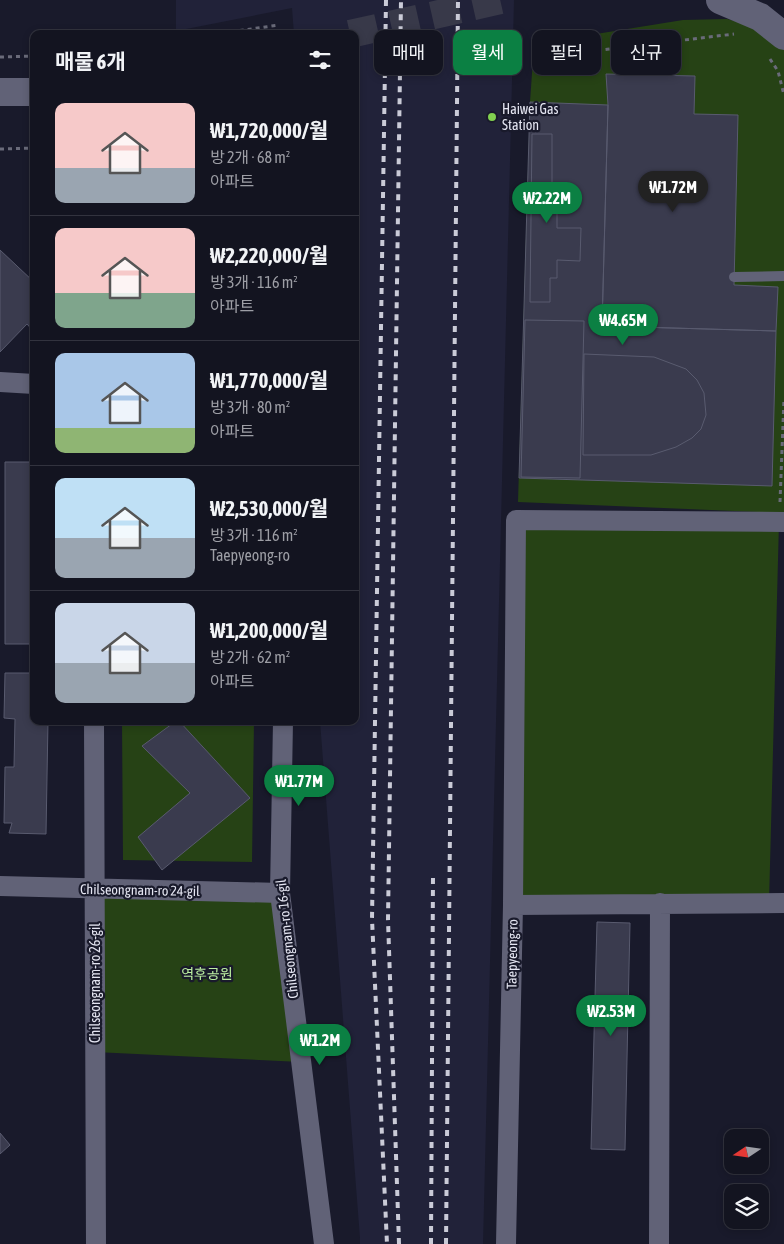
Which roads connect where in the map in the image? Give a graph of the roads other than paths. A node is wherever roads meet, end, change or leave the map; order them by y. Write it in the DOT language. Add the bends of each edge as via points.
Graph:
graph roads {
  1 [pos="720,0"];
  2 [pos="776,45"];
  3 [pos="0,92"];
  4 [pos="30,92"];
  5 [pos="784,276"];
  6 [pos="734,277"];
  7 [pos="0,382"];
  8 [pos="30,384"];
  9 [pos="782,522"];
  10 [pos="94,725"];
  11 [pos="283,725"];
  12 [pos="0,886"];
  13 [pos="95,889"];
  14 [pos="280,893"];
  15 [pos="660,903"];
  16 [pos="784,903"];
  17 [pos="513,905"];
  18 [pos="96,1244"];
  19 [pos="324,1244"];
  20 [pos="506,1244"];
  21 [pos="659,1244"];
  1 -- 2 [label="main road" via="760,17"];
  3 -- 4 [label="main road"];
  5 -- 6 [label="lane"];
  7 -- 8 [label="street"];
  9 -- 17 [label="street" via="516,520"];
  10 -- 13 [label="street, Chilseongnam-ro 26-gil"];
  11 -- 14 [label="street, Chilseongnam-ro 16-gil"];
  12 -- 13 [label="street, Chilseongnam-ro 24-gil"];
  13 -- 14 [label="street, Chilseongnam-ro 24-gil"];
  13 -- 18 [label="street, Chilseongnam-ro 26-gil"];
  14 -- 19 [label="street, Chilseongnam-ro 16-gil"];
  15 -- 16 [label="street, Taepyeong-ro"];
  15 -- 17 [label="street, Taepyeong-ro"];
  15 -- 21 [label="street"];
  17 -- 20 [label="street, Taepyeong-ro"];
}
